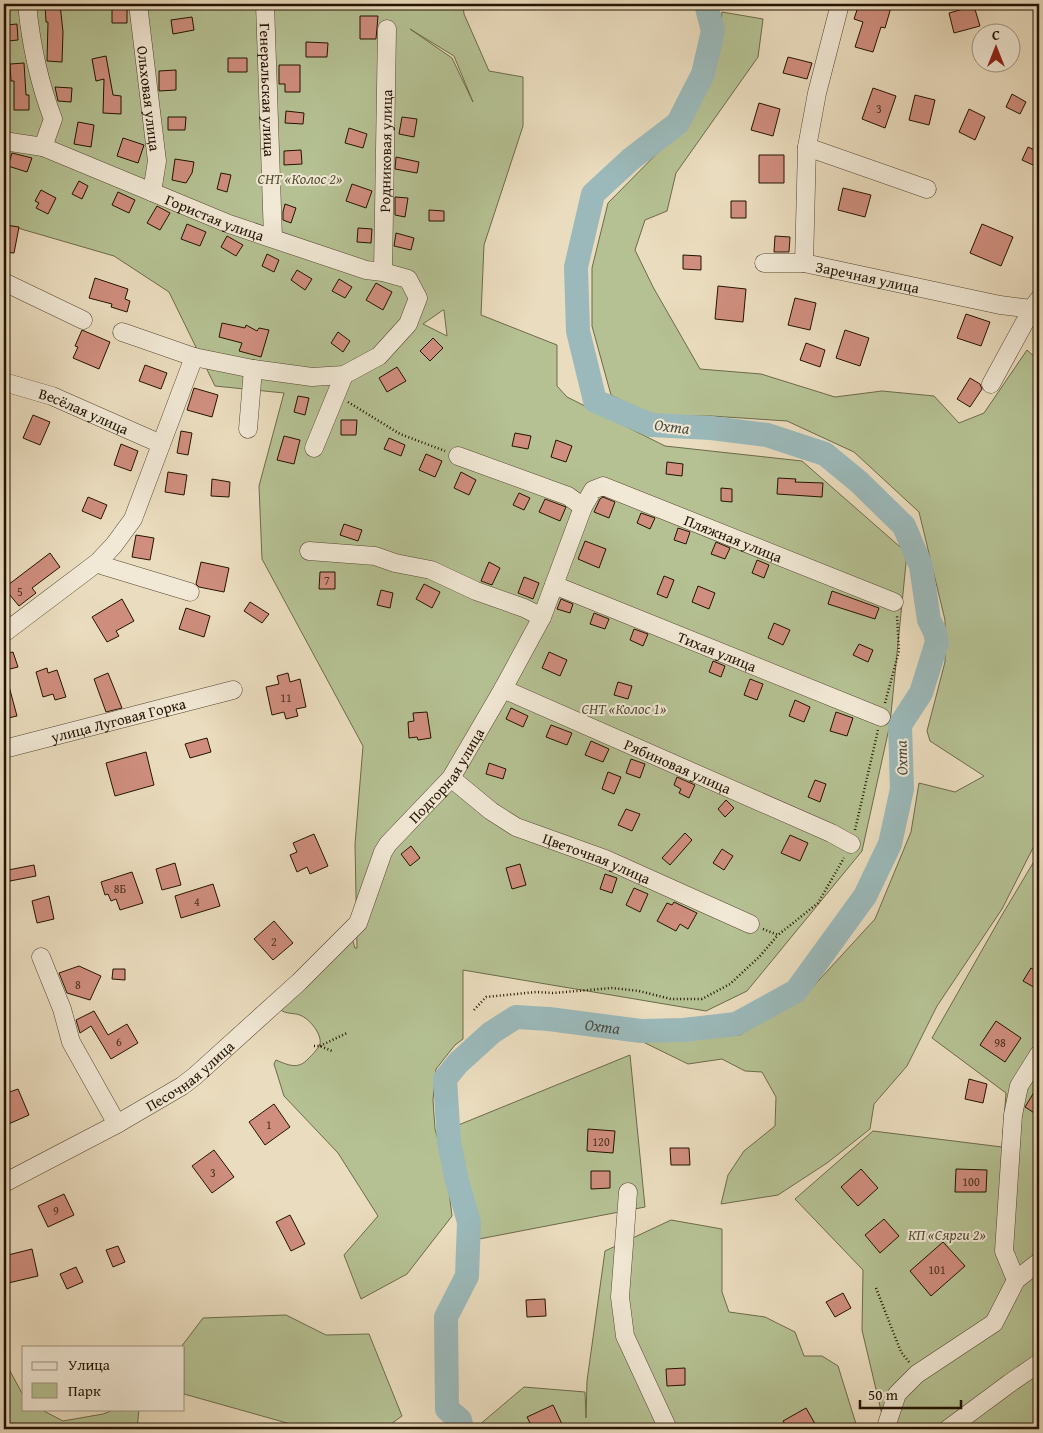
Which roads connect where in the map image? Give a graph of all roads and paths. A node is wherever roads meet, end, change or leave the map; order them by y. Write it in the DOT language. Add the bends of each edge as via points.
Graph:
graph roads {
  1 [pos="27,4"];
  2 [pos="138,4"];
  3 [pos="265,4"];
  4 [pos="840,4"];
  5 [pos="387,29"];
  6 [pos="4,141"];
  7 [pos="807,147"];
  8 [pos="43,148"];
  9 [pos="927,189"];
  10 [pos="152,192"];
  11 [pos="272,238"];
  12 [pos="804,262"];
  13 [pos="764,263"];
  14 [pos="383,272"];
  15 [pos="4,283"];
  16 [pos="1036,304"];
  17 [pos="83,320"];
  18 [pos="122,332"];
  19 [pos="194,357"];
  20 [pos="253,369"];
  21 [pos="344,375"];
  22 [pos="4,382"];
  23 [pos="991,384"];
  24 [pos="336,395"];
  25 [pos="248,429"];
  26 [pos="162,444"];
  27 [pos="314,448"];
  28 [pos="458,456"];
  29 [pos="583,507"];
  30 [pos="309,551"];
  31 [pos="98,562"];
  32 [pos="554,586"];
  33 [pos="190,592"];
  34 [pos="894,602"];
  35 [pos="542,617"];
  36 [pos="4,633"];
  37 [pos="503,689"];
  38 [pos="233,690"];
  39 [pos="881,718"];
  40 [pos="4,749"];
  41 [pos="451,778"];
  42 [pos="851,844"];
  43 [pos="750,924"];
  44 [pos="350,932"];
  45 [pos="778,935"];
  46 [pos="41,957"];
  47 [pos="474,1010"];
  48 [pos="347,1033"];
  49 [pos="314,1046"];
  50 [pos="320,1046"];
  51 [pos="332,1051"];
  52 [pos="1039,1054"];
  53 [pos="117,1124"];
  54 [pos="4,1183"];
  55 [pos="628,1192"];
  56 [pos="1039,1262"];
  57 [pos="1016,1280"];
  58 [pos="876,1288"];
  59 [pos="1039,1363"];
  60 [pos="917,1374"];
  61 [pos="668,1429"];
  62 [pos="887,1429"];
  63 [pos="948,1429"];
  1 -- 8 [label="street" via="41,89 53,120"];
  2 -- 10 [label="street, Ольховая улица" via="157,161"];
  3 -- 11 [label="street, Генеральская улица"];
  4 -- 7 [label="street, Заречная улица"];
  5 -- 14 [label="street, Родниковая улица"];
  6 -- 8 [label="street, Гористая улица"];
  7 -- 9 [label="street"];
  7 -- 12 [label="street, Заречная улица"];
  8 -- 10 [label="street, Гористая улица"];
  10 -- 11 [label="street, Гористая улица"];
  11 -- 14 [label="street, Гористая улица" via="366,270"];
  12 -- 13 [label="street"];
  12 -- 16 [label="street, Заречная улица" via="1000,305"];
  14 -- 21 [label="street, Гористая улица" via="408,279 418,298 408,324 379,356"];
  15 -- 17 [label="street"];
  16 -- 23 [label="street"];
  18 -- 19 [label="street"];
  19 -- 20 [label="street"];
  19 -- 26 [label="street"];
  20 -- 21 [label="street" via="312,377"];
  20 -- 25 [label="street"];
  21 -- 24 [label="street"];
  22 -- 26 [label="street, Весёлая улица" via="52,396"];
  24 -- 27 [label="street"];
  24 -- 28 [label="path" via="400,434"];
  26 -- 31 [label="street" via="133,519"];
  28 -- 29 [label="street" via="568,496"];
  29 -- 32 [label="street, Подгорная улица"];
  29 -- 34 [label="street, Пляжная улица" via="593,490 603,486"];
  30 -- 35 [label="street" via="375,556 431,570"];
  31 -- 33 [label="street"];
  31 -- 36 [label="street"];
  32 -- 35 [label="street, Подгорная улица"];
  32 -- 39 [label="street, Тихая улица"];
  34 -- 39 [label="path" via="897,604 899,651"];
  35 -- 37 [label="street, Подгорная улица"];
  37 -- 41 [label="street, Подгорная улица"];
  37 -- 42 [label="street, Рябиновая улица"];
  38 -- 40 [label="street, улица Луговая Горка"];
  39 -- 42 [label="path"];
  41 -- 43 [label="street, Цветочная улица" via="516,827 605,859"];
  41 -- 44 [label="street, Подгорная улица" via="388,844 358,923"];
  42 -- 45 [label="path" via="818,903"];
  43 -- 45 [label="path"];
  44 -- 53 [label="street, Песочная улица" via="195,1076"];
  45 -- 47 [label="path" via="730,984 702,999 671,999 612,988 486,997"];
  46 -- 53 [label="street" via="62,1008 71,1042"];
  48 -- 50 [label="path"];
  49 -- 50 [label="path"];
  50 -- 51 [label="path"];
  52 -- 57 [label="street" via="1019,1086 1013,1115 1004,1251"];
  53 -- 54 [label="street, Песочная улица"];
  55 -- 61 [label="street" via="620,1297 625,1336"];
  56 -- 57 [label="street"];
  57 -- 60 [label="street" via="994,1323"];
  58 -- 60 [label="path" via="901,1352"];
  59 -- 63 [label="street"];
  60 -- 62 [label="street" via="897,1394"];
}
